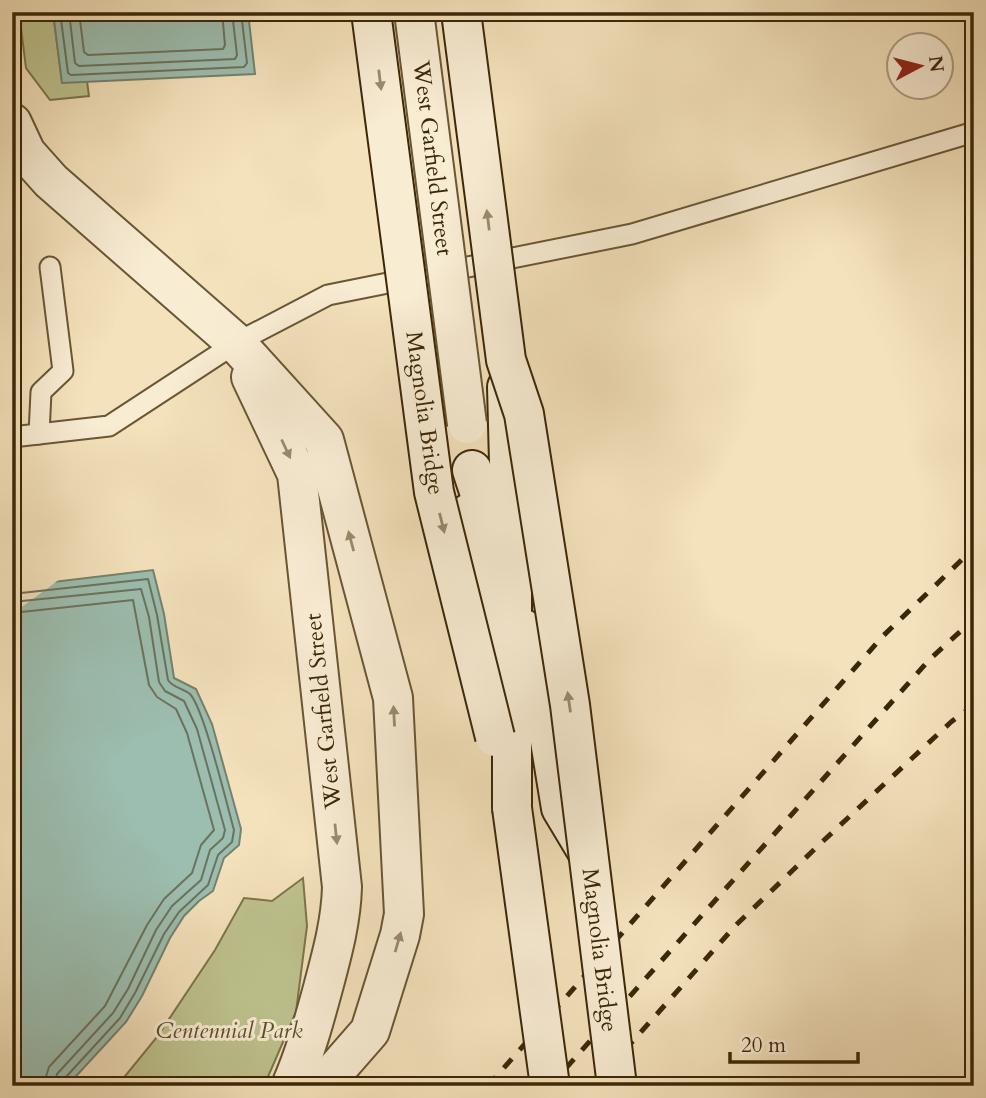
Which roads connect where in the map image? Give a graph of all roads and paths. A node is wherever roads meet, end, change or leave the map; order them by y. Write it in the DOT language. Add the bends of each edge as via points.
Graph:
graph roads {
  1 [pos="371,12"];
  2 [pos="414,12"];
  3 [pos="461,12"];
  4 [pos="974,132"];
  5 [pos="17,144"];
  6 [pos="50,267"];
  7 [pos="236,343"];
  8 [pos="506,360"];
  9 [pos="39,434"];
  10 [pos="12,437"];
  11 [pos="472,470"];
  12 [pos="513,594"];
  13 [pos="495,737"];
  14 [pos="512,808"];
  15 [pos="588,853"];
  16 [pos="328,969"];
  17 [pos="386,979"];
  18 [pos="291,1086"];
  19 [pos="322,1086"];
  20 [pos="550,1086"];
  21 [pos="617,1086"];
  1 -- 13 [label="main road, Magnolia Bridge, one-way, bridge" via="434,492"];
  2 -- 11 [label="main road, West Garfield Street, bridge"];
  8 -- 3 [label="main road, Magnolia Bridge, one-way, bridge"];
  4 -- 7 [label="lane" via="632,234 328,295"];
  5 -- 7 [label="main road, West Garfield Street" via="51,181"];
  6 -- 9 [label="lane" via="63,371 41,392"];
  7 -- 9 [label="lane" via="109,426"];
  7 -- 16 [label="main road, West Garfield Street, one-way" via="297,474 342,887 341,915"];
  17 -- 7 [label="main road, West Garfield Street, one-way" via="404,914 393,698 324,440"];
  8 -- 12 [label="main road, Magnolia Bridge, bridge"];
  15 -- 8 [label="main road, Magnolia Bridge, one-way, bridge" via="570,705 524,414"];
  9 -- 10 [label="lane"];
  11 -- 12 [label="main road"];
  11 -- 13 [label="main road, bridge" via="467,496"];
  12 -- 14 [label="main road, Magnolia Bridge"];
  12 -- 15 [label="main road" via="540,680 561,808"];
  13 -- 14 [label="main road, Magnolia Bridge"];
  14 -- 20 [label="main road, Magnolia Bridge, bridge"];
  15 -- 21 [label="main road, Magnolia Bridge, bridge"];
  16 -- 17 [label="main road"];
  16 -- 18 [label="main road, West Garfield Street" via="304,1057"];
  17 -- 19 [label="main road, West Garfield Street" via="370,1031"];
}
